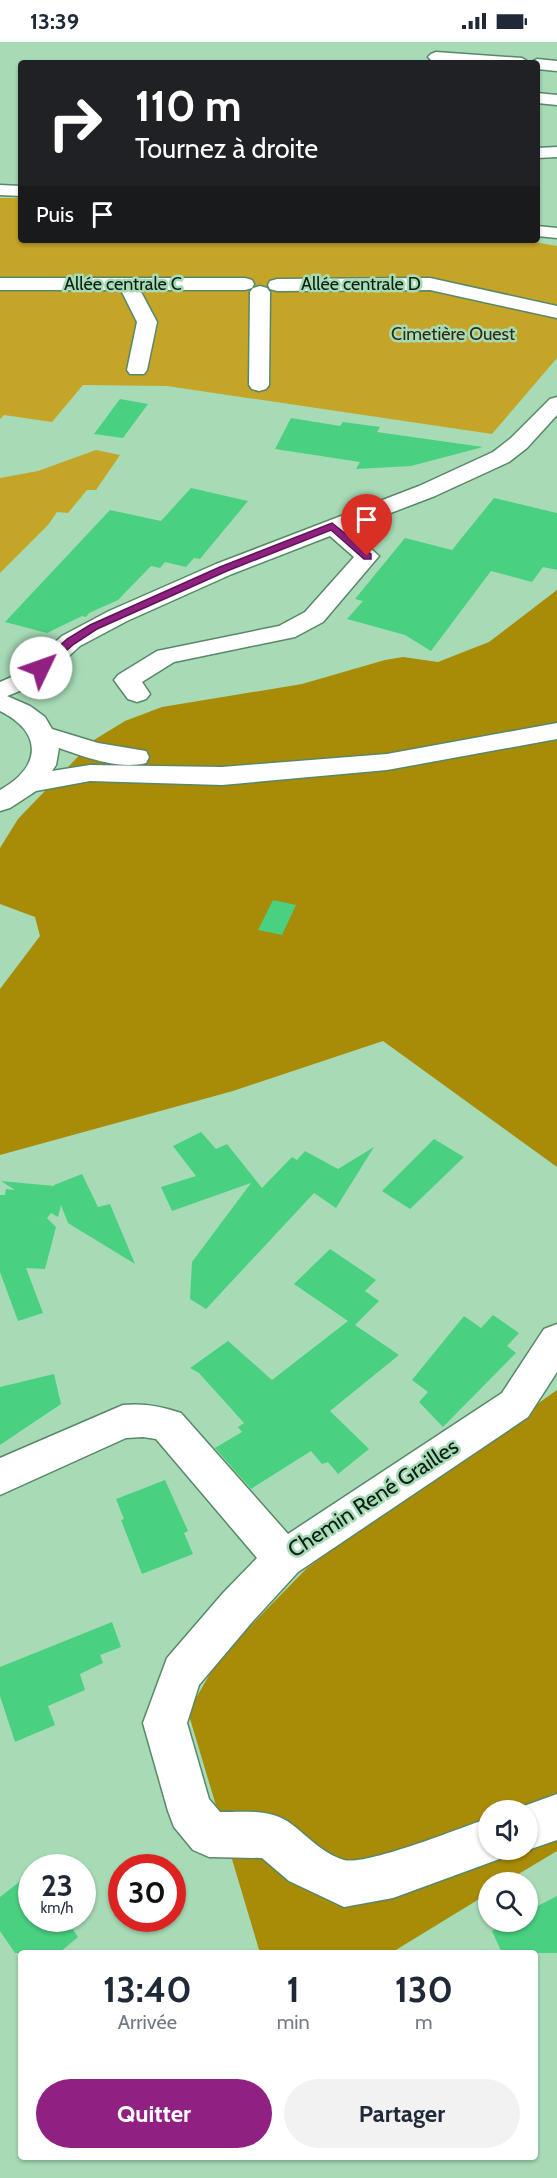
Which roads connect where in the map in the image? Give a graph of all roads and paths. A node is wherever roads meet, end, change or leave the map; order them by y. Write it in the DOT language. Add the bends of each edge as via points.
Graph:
graph roads {
  1 [pos="436,54"];
  2 [pos="493,60"];
  3 [pos="540,64"];
  4 [pos="557,66"];
  5 [pos="540,98"];
  6 [pos="557,100"];
  7 [pos="557,152"];
  8 [pos="540,153"];
  9 [pos="0,190"];
  10 [pos="18,190"];
  11 [pos="540,223"];
  12 [pos="557,224"];
  13 [pos="540,231"];
  14 [pos="557,233"];
  15 [pos="0,284"];
  16 [pos="128,284"];
  17 [pos="261,287"];
  18 [pos="557,312"];
  19 [pos="137,370"];
  20 [pos="259,385"];
  21 [pos="552,414"];
  22 [pos="332,526"];
  23 [pos="137,694"];
  24 [pos="6,700"];
  25 [pos="557,713"];
  26 [pos="557,731"];
  27 [pos="45,735"];
  28 [pos="29,784"];
  29 [pos="0,802"];
  30 [pos="557,1340"];
  31 [pos="0,1477"];
  32 [pos="284,1559"];
  33 [pos="557,1817"];
  34 [pos="538,1824"];
  35 [pos="478,1845"];
  1 -- 2 [label="street"];
  3 -- 4 [label="street"];
  5 -- 6 [label="street"];
  7 -- 8 [label="street"];
  9 -- 10 [label="street"];
  11 -- 12 [label="street"];
  13 -- 14 [label="street"];
  15 -- 16 [label="street, Allée centrale C"];
  16 -- 17 [label="street, Allée centrale C"];
  16 -- 19 [label="street" via="147,322"];
  17 -- 18 [label="street, Allée centrale D" via="430,284"];
  17 -- 20 [label="street"];
  21 -- 22 [label="street" via="501,457 483,467"];
  22 -- 23 [label="street" via="367,556 314,617 286,632 166,656 127,680"];
  22 -- 24 [label="street" via="94,627 71,642"];
  24 -- 27 [label="street" via="35,721"];
  25 -- 27 [label="street" via="454,735 310,754 231,758 136,757 95,751"];
  26 -- 28 [label="street" via="387,762 222,776 90,773"];
  27 -- 28 [label="street" via="47,752"];
  28 -- 29 [label="street"];
  30 -- 32 [label="street, Chemin René Grailles" via="515,1405"];
  31 -- 32 [label="street, Chemin René Grailles" via="123,1422 143,1420 167,1425"];
  32 -- 35 [label="street" via="182,1673 165,1723 190,1811 209,1834 270,1836 305,1865 344,1884 393,1875"];
  33 -- 34 [label="street"];
}
